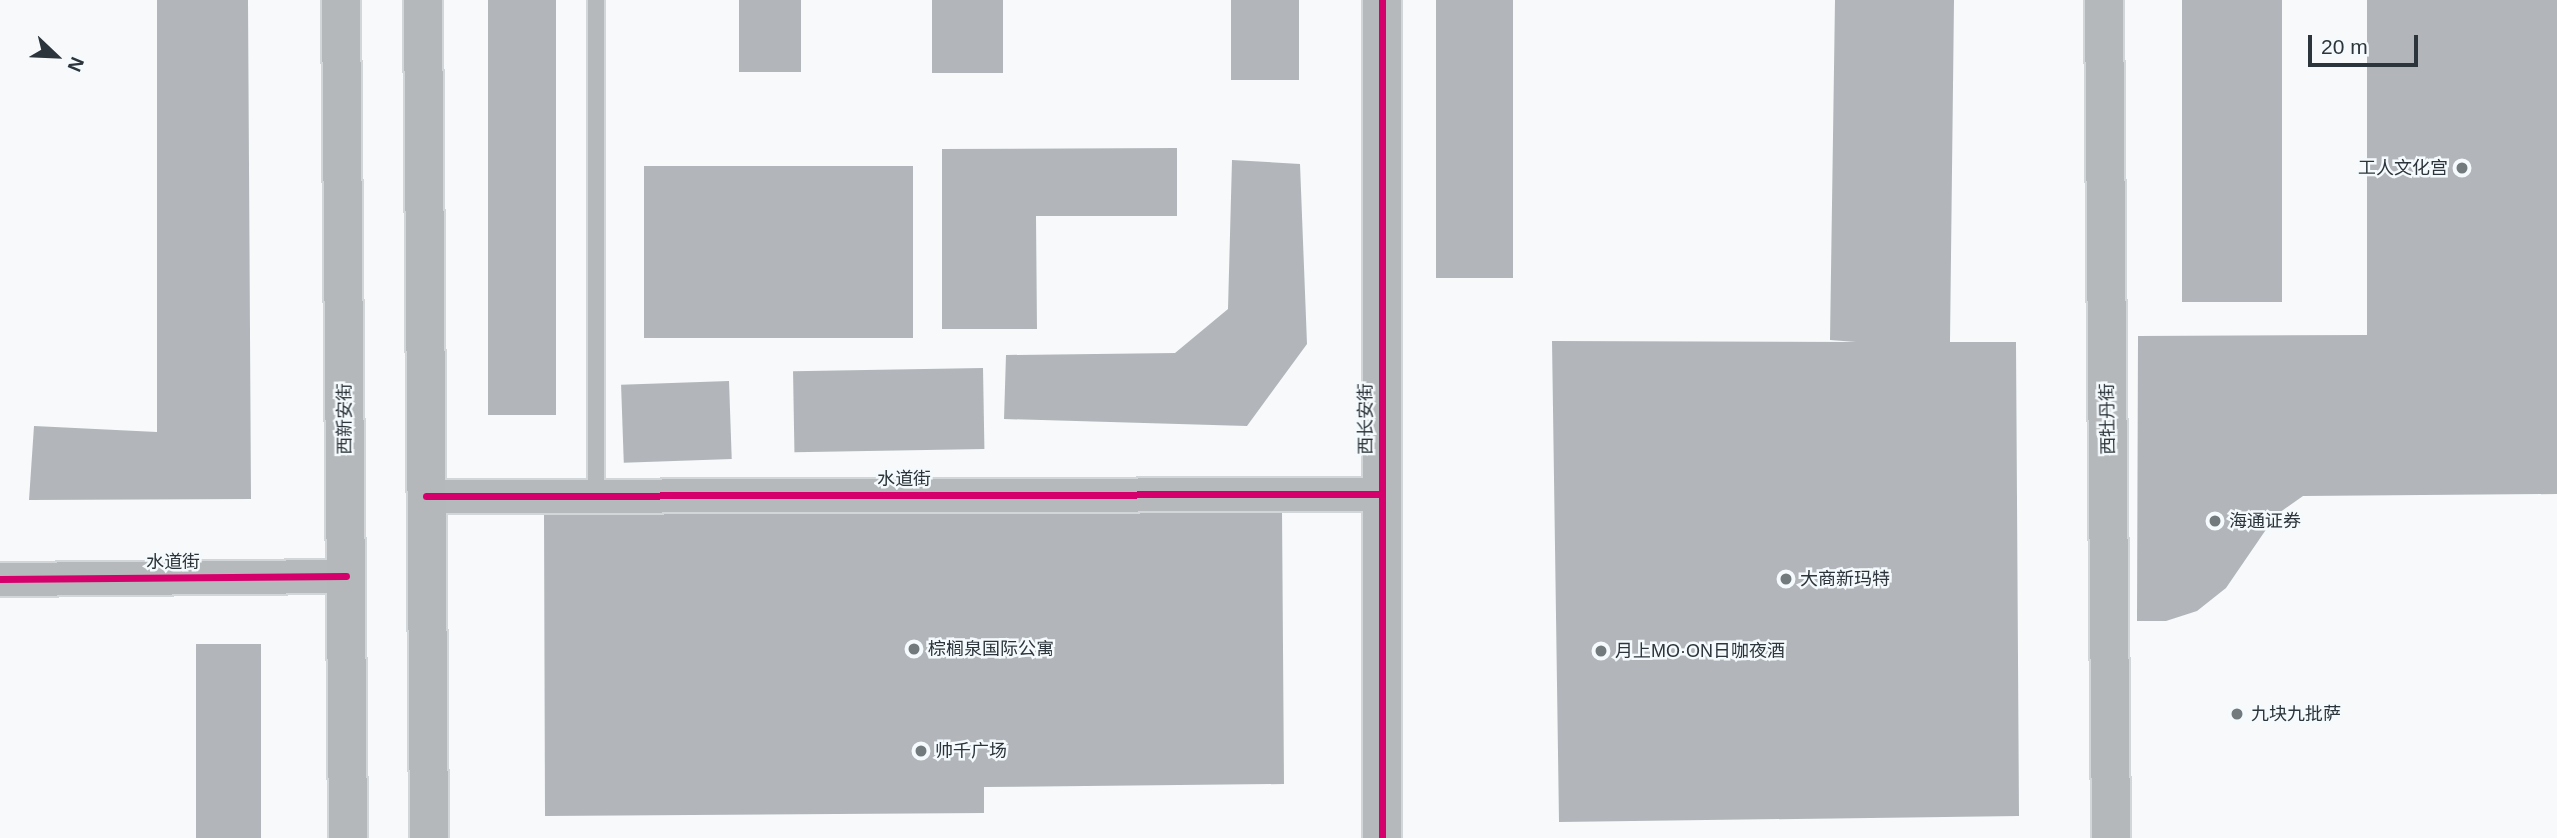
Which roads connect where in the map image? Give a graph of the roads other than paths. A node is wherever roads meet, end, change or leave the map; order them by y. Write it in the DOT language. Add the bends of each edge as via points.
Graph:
graph roads {
  1 [pos="341,0"];
  2 [pos="423,0"];
  3 [pos="596,0"];
  4 [pos="1381,0"];
  5 [pos="2104,0"];
  6 [pos="1382,494"];
  7 [pos="426,496"];
  8 [pos="596,496"];
  9 [pos="346,576"];
  10 [pos="0,579"];
  11 [pos="348,838"];
  12 [pos="429,838"];
  13 [pos="1382,838"];
  14 [pos="2112,838"];
  1 -- 9 [label="main road, 西新安街"];
  2 -- 7 [label="main road"];
  3 -- 8 [label="lane"];
  4 -- 6 [label="street, 西长安街"];
  5 -- 14 [label="main road, 西牡丹街"];
  6 -- 8 [label="street, 水道街"];
  6 -- 13 [label="street, 西长安街"];
  7 -- 8 [label="street, 水道街"];
  7 -- 12 [label="main road"];
  9 -- 10 [label="street, 水道街"];
  9 -- 11 [label="main road, 西新安街"];
}
